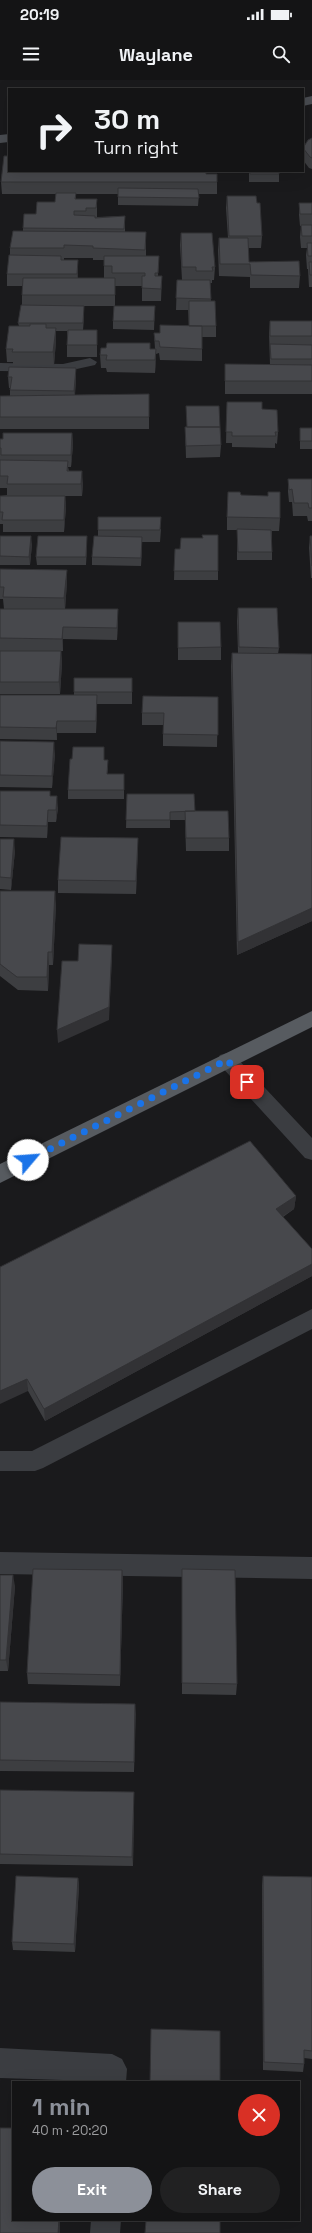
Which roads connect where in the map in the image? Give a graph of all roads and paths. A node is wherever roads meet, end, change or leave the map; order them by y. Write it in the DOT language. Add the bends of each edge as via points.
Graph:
graph roads {
  1 [pos="90,362"];
  2 [pos="0,368"];
  3 [pos="312,1018"];
  4 [pos="227,1060"];
  5 [pos="312,1152"];
  6 [pos="0,1174"];
  7 [pos="312,1318"];
  8 [pos="0,1461"];
  9 [pos="0,1563"];
  10 [pos="312,1568"];
  11 [pos="0,2063"];
  12 [pos="111,2081"];
  13 [pos="106,2221"];
  14 [pos="105,2233"];
  1 -- 2 [label="lane" via="63,368"];
  3 -- 4 [label="main road"];
  4 -- 5 [label="lane"];
  4 -- 6 [label="main road"];
  7 -- 8 [label="lane" via="35,1461"];
  9 -- 10 [label="lane"];
  11 -- 12 [label="lane" via="112,2069"];
  13 -- 14 [label="lane"];
}
